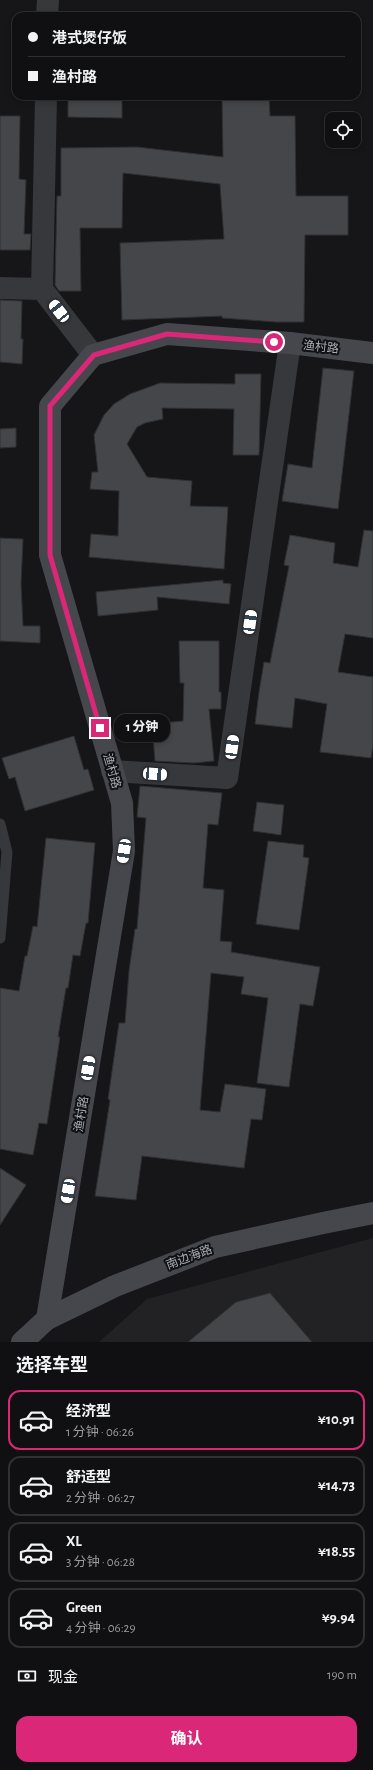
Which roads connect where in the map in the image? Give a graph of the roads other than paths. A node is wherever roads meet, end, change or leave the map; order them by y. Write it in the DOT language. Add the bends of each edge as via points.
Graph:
graph roads {
  1 [pos="48,0"];
  2 [pos="48,12"];
  3 [pos="46,100"];
  4 [pos="0,288"];
  5 [pos="42,289"];
  6 [pos="290,343"];
  7 [pos="373,352"];
  8 [pos="94,355"];
  9 [pos="112,771"];
  10 [pos="0,824"];
  11 [pos="0,938"];
  12 [pos="373,1213"];
  13 [pos="47,1319"];
  14 [pos="22,1342"];
  1 -- 2 [label="street"];
  3 -- 5 [label="street"];
  4 -- 5 [label="street"];
  5 -- 8 [label="street"];
  6 -- 7 [label="street, 渔村路"];
  6 -- 8 [label="street, 渔村路" via="167,334"];
  6 -- 9 [label="street" via="227,778"];
  8 -- 9 [label="street, 渔村路" via="50,406 50,555"];
  9 -- 13 [label="street, 渔村路" via="122,803 124,851"];
  10 -- 11 [label="lane" via="7,852"];
  12 -- 13 [label="street, 南边海路" via="215,1247 114,1286"];
  13 -- 14 [label="street, 南边海路"];
}
